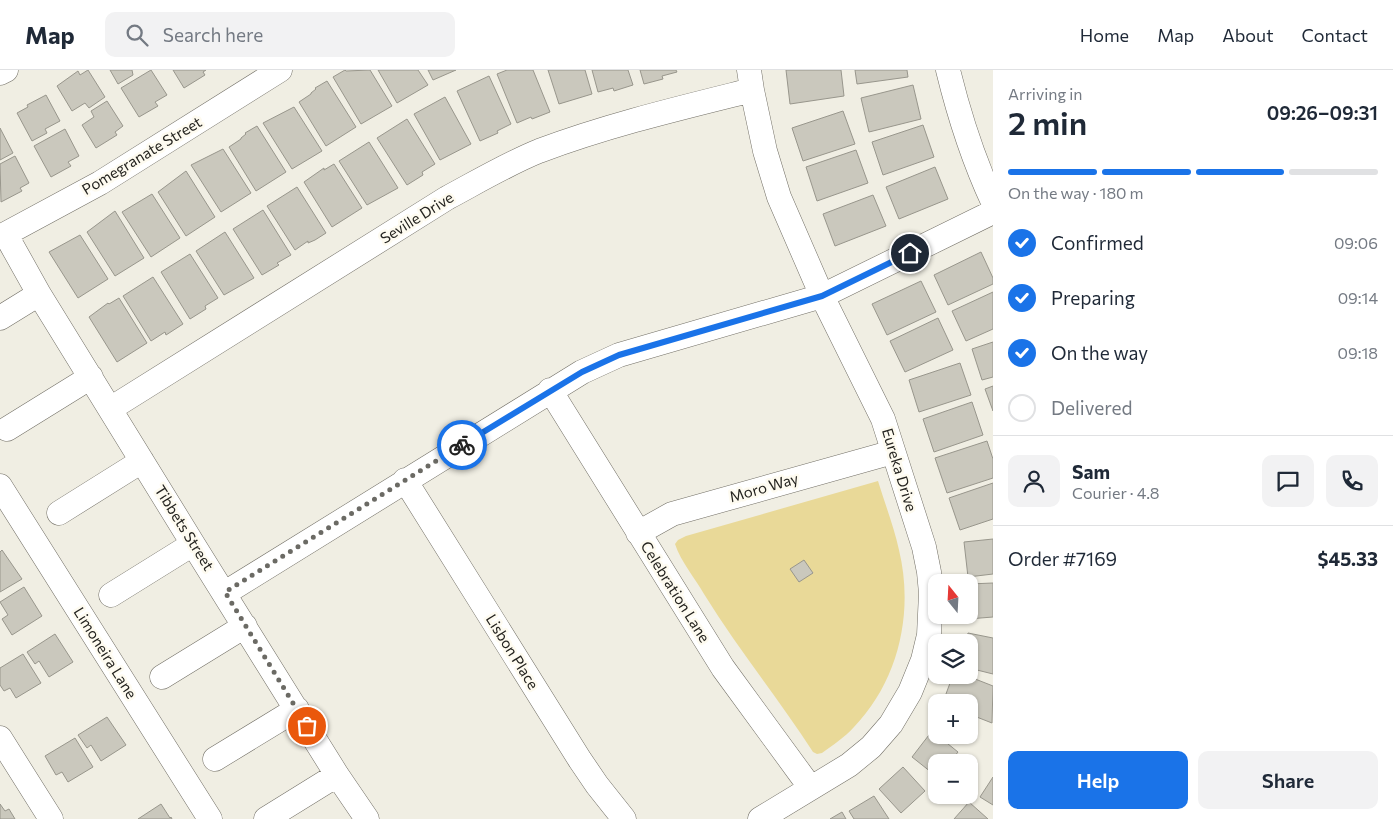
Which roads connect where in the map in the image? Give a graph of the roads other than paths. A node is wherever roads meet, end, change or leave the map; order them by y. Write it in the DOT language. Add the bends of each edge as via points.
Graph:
graph roads {
  1 [pos="6,70"];
  2 [pos="280,70"];
  3 [pos="948,70"];
  4 [pos="0,73"];
  5 [pos="751,80"];
  6 [pos="993,202"];
  7 [pos="993,212"];
  8 [pos="3,236"];
  9 [pos="39,294"];
  10 [pos="822,296"];
  11 [pos="0,318"];
  12 [pos="91,377"];
  13 [pos="550,390"];
  14 [pos="110,409"];
  15 [pos="7,429"];
  16 [pos="893,452"];
  17 [pos="142,461"];
  18 [pos="405,480"];
  19 [pos="0,486"];
  20 [pos="59,513"];
  21 [pos="638,532"];
  22 [pos="193,544"];
  23 [pos="225,592"];
  24 [pos="111,595"];
  25 [pos="245,626"];
  26 [pos="162,677"];
  27 [pos="297,709"];
  28 [pos="3,748"];
  29 [pos="215,759"];
  30 [pos="337,775"];
  31 [pos="810,787"];
  32 [pos="51,819"];
  33 [pos="210,819"];
  34 [pos="266,819"];
  35 [pos="367,819"];
  36 [pos="624,819"];
  37 [pos="760,819"];
  1 -- 4 [label="street"];
  2 -- 8 [label="street, Pomegranate Street" via="100,183"];
  3 -- 6 [label="street" via="966,135"];
  5 -- 10 [label="street, Eureka Drive" via="765,151 779,197"];
  5 -- 14 [label="street, Seville Drive" via="537,152 499,171 447,198"];
  7 -- 10 [label="street"];
  8 -- 9 [label="street, Tibbets Street"];
  9 -- 11 [label="street"];
  9 -- 12 [label="street, Tibbets Street"];
  10 -- 13 [label="street" via="619,355"];
  10 -- 16 [label="street, Eureka Drive" via="883,419"];
  12 -- 14 [label="street, Tibbets Street"];
  12 -- 15 [label="street"];
  13 -- 18 [label="street"];
  13 -- 21 [label="street, Celebration Lane"];
  14 -- 17 [label="street, Tibbets Street"];
  16 -- 21 [label="street, Moro Way" via="672,514"];
  16 -- 31 [label="street, Eureka Drive" via="927,560 931,608 927,646 917,678 886,730 849,765"];
  17 -- 20 [label="street"];
  17 -- 22 [label="street, Tibbets Street"];
  18 -- 23 [label="street"];
  18 -- 36 [label="street, Lisbon Place" via="596,785"];
  19 -- 33 [label="street, Limoneira Lane"];
  21 -- 31 [label="street, Celebration Lane" via="723,668"];
  22 -- 23 [label="street, Tibbets Street"];
  22 -- 24 [label="street"];
  23 -- 25 [label="street, Tibbets Street"];
  25 -- 26 [label="street"];
  25 -- 27 [label="street, Tibbets Street"];
  27 -- 29 [label="street"];
  27 -- 30 [label="street, Tibbets Street"];
  28 -- 32 [label="street"];
  30 -- 34 [label="street"];
  30 -- 35 [label="street, Tibbets Street"];
  31 -- 37 [label="street, Eureka Drive"];
}
